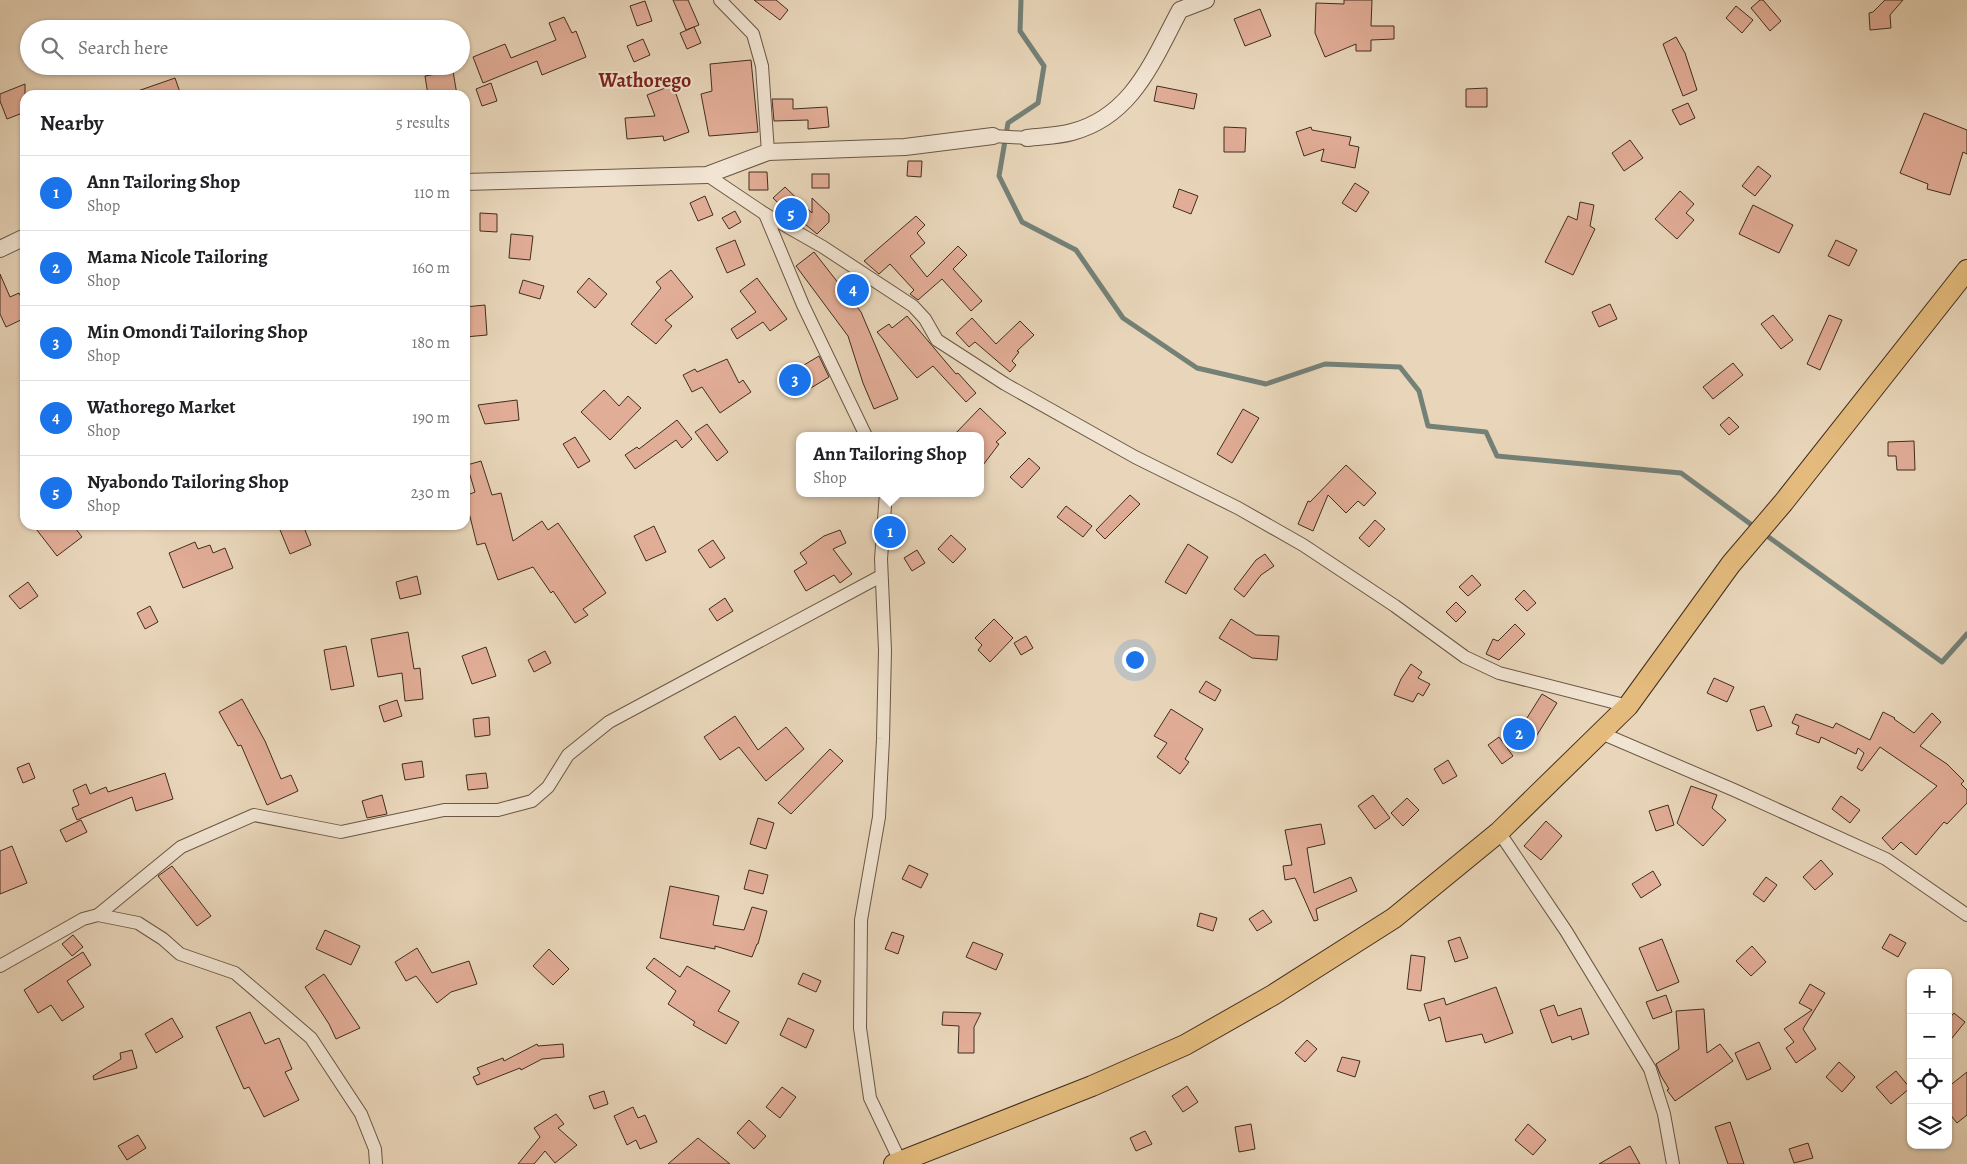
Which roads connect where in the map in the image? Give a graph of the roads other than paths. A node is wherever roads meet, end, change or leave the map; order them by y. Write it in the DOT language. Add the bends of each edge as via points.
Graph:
graph roads {
  1 [pos="720,0"];
  2 [pos="1206,0"];
  3 [pos="1181,5"];
  4 [pos="992,136"];
  5 [pos="1027,138"];
  6 [pos="768,152"];
  7 [pos="707,175"];
  8 [pos="470,182"];
  9 [pos="765,214"];
  10 [pos="20,239"];
  11 [pos="0,249"];
  12 [pos="1967,270"];
  13 [pos="864,432"];
  14 [pos="886,497"];
  15 [pos="881,576"];
  16 [pos="1602,699"];
  17 [pos="1622,712"];
  18 [pos="1601,733"];
  19 [pos="1499,832"];
  20 [pos="98,914"];
  21 [pos="1967,915"];
  22 [pos="0,966"];
  23 [pos="906,1161"];
  24 [pos="376,1164"];
  25 [pos="1673,1164"];
  1 -- 6 [label="street" via="753,34 762,66"];
  2 -- 3 [label="street"];
  3 -- 5 [label="street" via="1140,84 1121,107 1073,132"];
  4 -- 5 [label="street"];
  4 -- 6 [label="street" via="905,146"];
  6 -- 7 [label="street"];
  7 -- 8 [label="street"];
  7 -- 9 [label="street"];
  9 -- 13 [label="street" via="803,305"];
  9 -- 16 [label="street" via="823,247 913,306 937,340 1005,384 1303,545 1465,657 1499,673"];
  10 -- 11 [label="street"];
  12 -- 17 [label="main road" via="1731,564"];
  14 -- 15 [label="street"];
  15 -- 20 [label="street" via="609,722 568,754 548,787 532,801 498,810 444,810 341,832 254,815 181,847"];
  15 -- 23 [label="street" via="883,739 879,817 861,920 860,1028 870,1098"];
  16 -- 17 [label="street"];
  16 -- 17 [label="street"];
  17 -- 18 [label="main road"];
  18 -- 19 [label="main road"];
  18 -- 21 [label="street" via="1886,859"];
  19 -- 23 [label="main road" via="1394,918 1273,995 1185,1045"];
  19 -- 25 [label="street" via="1566,931 1650,1069 1664,1114"];
  20 -- 22 [label="street" via="83,919"];
  20 -- 24 [label="street" via="138,923 180,954 234,973 311,1038 361,1114 375,1149"];
}
